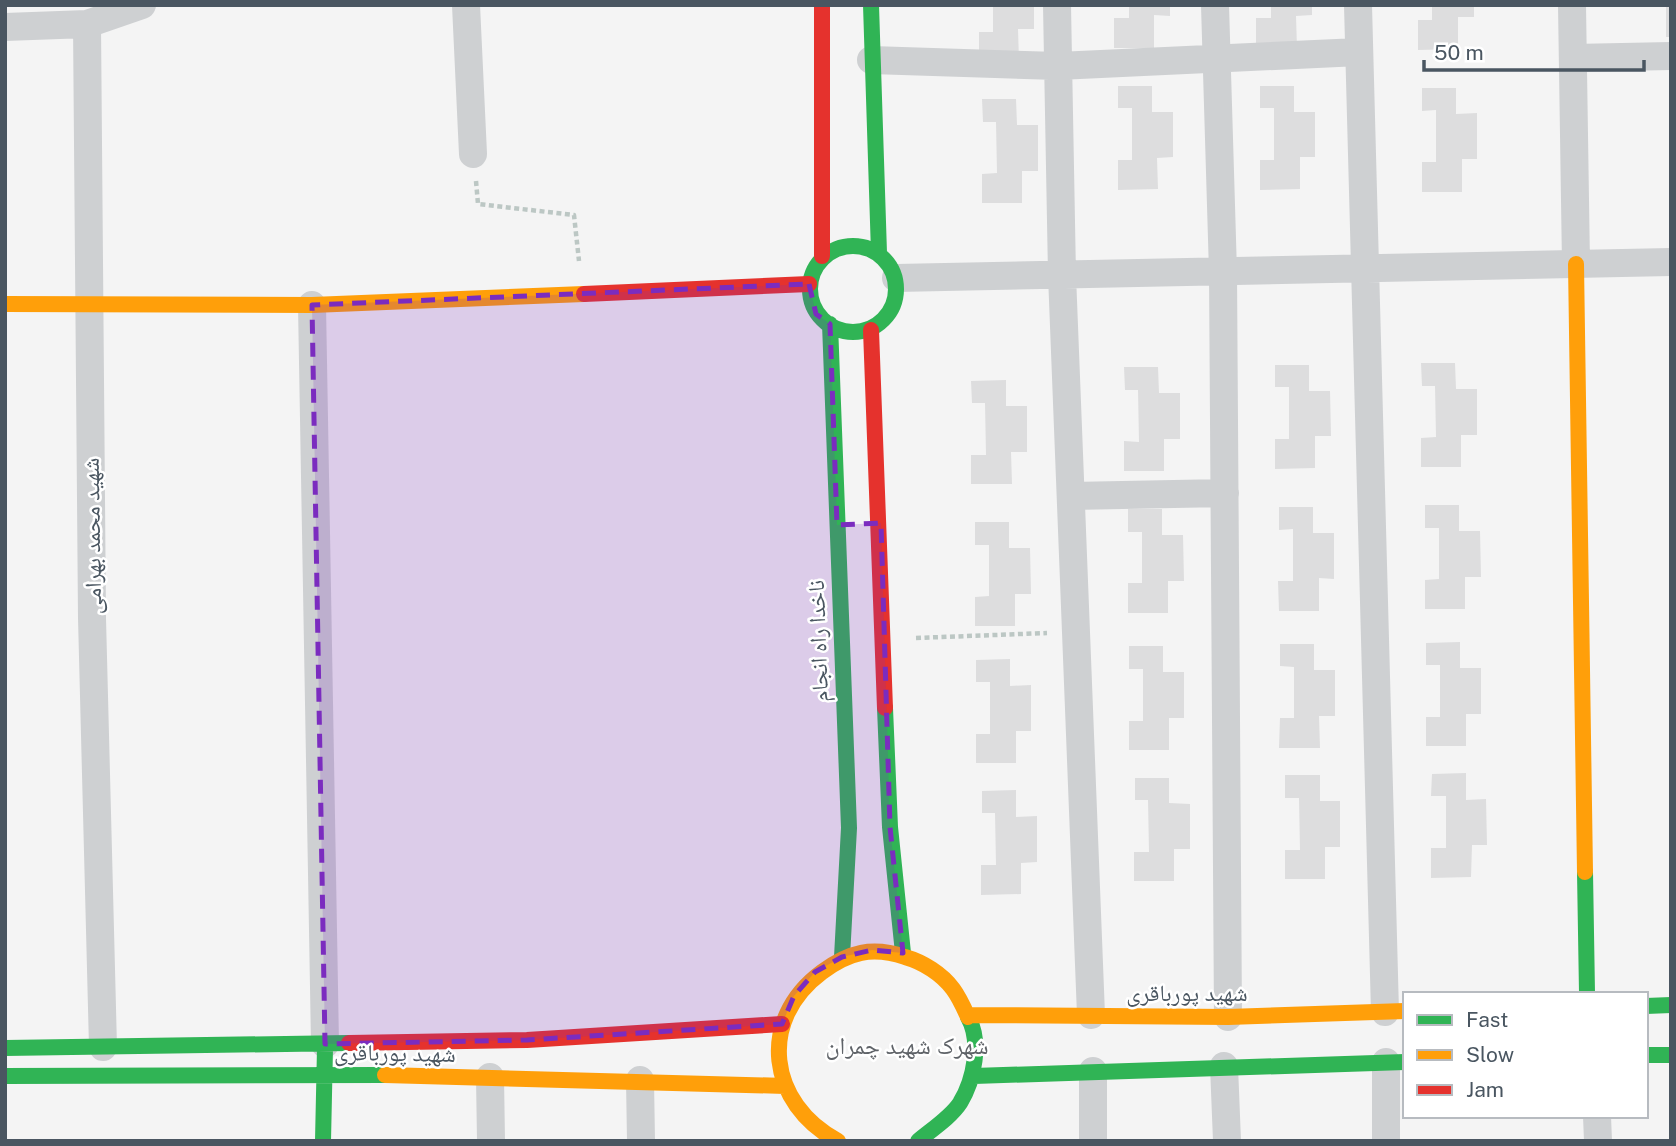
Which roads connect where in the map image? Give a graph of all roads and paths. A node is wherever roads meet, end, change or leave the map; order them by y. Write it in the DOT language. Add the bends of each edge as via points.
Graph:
graph roads {
  1 [pos="142,5"];
  2 [pos="466,5"];
  3 [pos="822,5"];
  4 [pos="871,5"];
  5 [pos="1057,5"];
  6 [pos="1215,5"];
  7 [pos="1358,5"];
  8 [pos="1572,5"];
  9 [pos="87,24"];
  10 [pos="5,27"];
  11 [pos="1359,52"];
  12 [pos="1671,56"];
  13 [pos="1573,58"];
  14 [pos="865,60"];
  15 [pos="1217,60"];
  16 [pos="1058,66"];
  17 [pos="473,154"];
  18 [pos="879,253"];
  19 [pos="822,257"];
  20 [pos="1671,262"];
  21 [pos="1576,264"];
  22 [pos="1364,269"];
  23 [pos="1223,272"];
  24 [pos="1062,275"];
  25 [pos="896,278"];
  26 [pos="808,284"];
  27 [pos="583,293"];
  28 [pos="5,304"];
  29 [pos="90,304"];
  30 [pos="312,305"];
  31 [pos="830,324"];
  32 [pos="871,330"];
  33 [pos="1225,493"];
  34 [pos="1071,496"];
  35 [pos="881,523"];
  36 [pos="837,525"];
  37 [pos="1076,632"];
  38 [pos="885,639"];
  39 [pos="887,703"];
  40 [pos="842,706"];
  41 [pos="903,954"];
  42 [pos="842,957"];
  43 [pos="1608,990"];
  44 [pos="1586,992"];
  45 [pos="1593,992"];
  46 [pos="1671,1005"];
  47 [pos="1648,1006"];
  48 [pos="970,1014"];
  49 [pos="1091,1015"];
  50 [pos="1392,1016"];
  51 [pos="1228,1023"];
  52 [pos="782,1024"];
  53 [pos="325,1044"];
  54 [pos="103,1047"];
  55 [pos="5,1048"];
  56 [pos="1648,1055"];
  57 [pos="1671,1055"];
  58 [pos="1392,1058"];
  59 [pos="528,1059"];
  60 [pos="1224,1060"];
  61 [pos="1093,1071"];
  62 [pos="323,1075"];
  63 [pos="5,1076"];
  64 [pos="974,1076"];
  65 [pos="490,1077"];
  66 [pos="640,1080"];
  67 [pos="785,1086"];
  68 [pos="1597,1118"];
  69 [pos="323,1141"];
  70 [pos="491,1141"];
  71 [pos="641,1141"];
  72 [pos="838,1141"];
  73 [pos="918,1141"];
  74 [pos="1093,1141"];
  75 [pos="1227,1141"];
  76 [pos="1386,1141"];
  77 [pos="1598,1141"];
  1 -- 9 [label="street"];
  2 -- 17 [label="street"];
  3 -- 19 [label="street" via="828,59"];
  4 -- 14 [label="street"];
  5 -- 16 [label="street"];
  6 -- 15 [label="street"];
  7 -- 11 [label="street"];
  8 -- 13 [label="street"];
  9 -- 10 [label="street"];
  9 -- 29 [label="street, شهید محمد بهرامی"];
  11 -- 15 [label="street"];
  11 -- 22 [label="street"];
  12 -- 13 [label="street"];
  13 -- 21 [label="street"];
  14 -- 16 [label="street"];
  14 -- 18 [label="street"];
  15 -- 16 [label="street"];
  15 -- 23 [label="street"];
  16 -- 24 [label="street"];
  17 -- 27 [label="path" via="478,204 574,215"];
  18 -- 19 [label="street" via="850,244"];
  18 -- 25 [label="street"];
  19 -- 26 [label="street"];
  20 -- 21 [label="street"];
  21 -- 22 [label="street"];
  21 -- 44 [label="street"];
  22 -- 23 [label="street"];
  22 -- 50 [label="street"];
  23 -- 24 [label="street"];
  23 -- 33 [label="street"];
  24 -- 25 [label="street"];
  24 -- 34 [label="street"];
  25 -- 32 [label="street" via="893,309"];
  26 -- 27 [label="street"];
  26 -- 31 [label="street" via="816,314"];
  27 -- 30 [label="street"];
  28 -- 29 [label="street"];
  29 -- 30 [label="street"];
  29 -- 54 [label="street, شهید محمد بهرامی"];
  30 -- 53 [label="street"];
  31 -- 32 [label="street" via="840,332"];
  31 -- 36 [label="street, ناخدا راه انجام"];
  32 -- 35 [label="street"];
  33 -- 34 [label="street"];
  33 -- 51 [label="street"];
  34 -- 37 [label="street"];
  35 -- 36 [label="street"];
  35 -- 38 [label="street"];
  36 -- 40 [label="street, ناخدا راه انجام"];
  37 -- 38 [label="path"];
  37 -- 49 [label="street"];
  38 -- 39 [label="street"];
  39 -- 40 [label="street"];
  39 -- 41 [label="street" via="890,827"];
  40 -- 42 [label="street, ناخدا راه انجام" via="849,828"];
  41 -- 42 [label="street" via="872,950"];
  41 -- 48 [label="street" via="932,966 955,987"];
  42 -- 52 [label="street" via="808,980 794,996"];
  43 -- 45 [label="street"];
  46 -- 47 [label="street"];
  48 -- 49 [label="street, شهید پورباقری"];
  48 -- 64 [label="street" via="977,1045"];
  49 -- 51 [label="street, شهید پورباقری"];
  50 -- 51 [label="street, شهید پورباقری"];
  52 -- 59 [label="street, شهید پورباقری"];
  52 -- 67 [label="street" via="778,1055"];
  53 -- 54 [label="street, شهید پورباقری"];
  53 -- 59 [label="street, شهید پورباقری"];
  53 -- 62 [label="street"];
  54 -- 55 [label="street, شهید پورباقری"];
  56 -- 57 [label="street"];
  58 -- 60 [label="street"];
  58 -- 76 [label="street"];
  59 -- 65 [label="street, شهید پورباقری"];
  59 -- 66 [label="street, شهید پورباقری"];
  60 -- 61 [label="street"];
  60 -- 75 [label="street"];
  61 -- 64 [label="street"];
  61 -- 74 [label="street"];
  62 -- 63 [label="street, شهید پورباقری"];
  62 -- 65 [label="street, شهید پورباقری"];
  62 -- 69 [label="street"];
  64 -- 73 [label="street" via="961,1105 940,1128"];
  65 -- 70 [label="street"];
  66 -- 67 [label="street, شهید پورباقری"];
  66 -- 71 [label="street"];
  67 -- 72 [label="street" via="800,1113"];
  68 -- 77 [label="street"];
}
